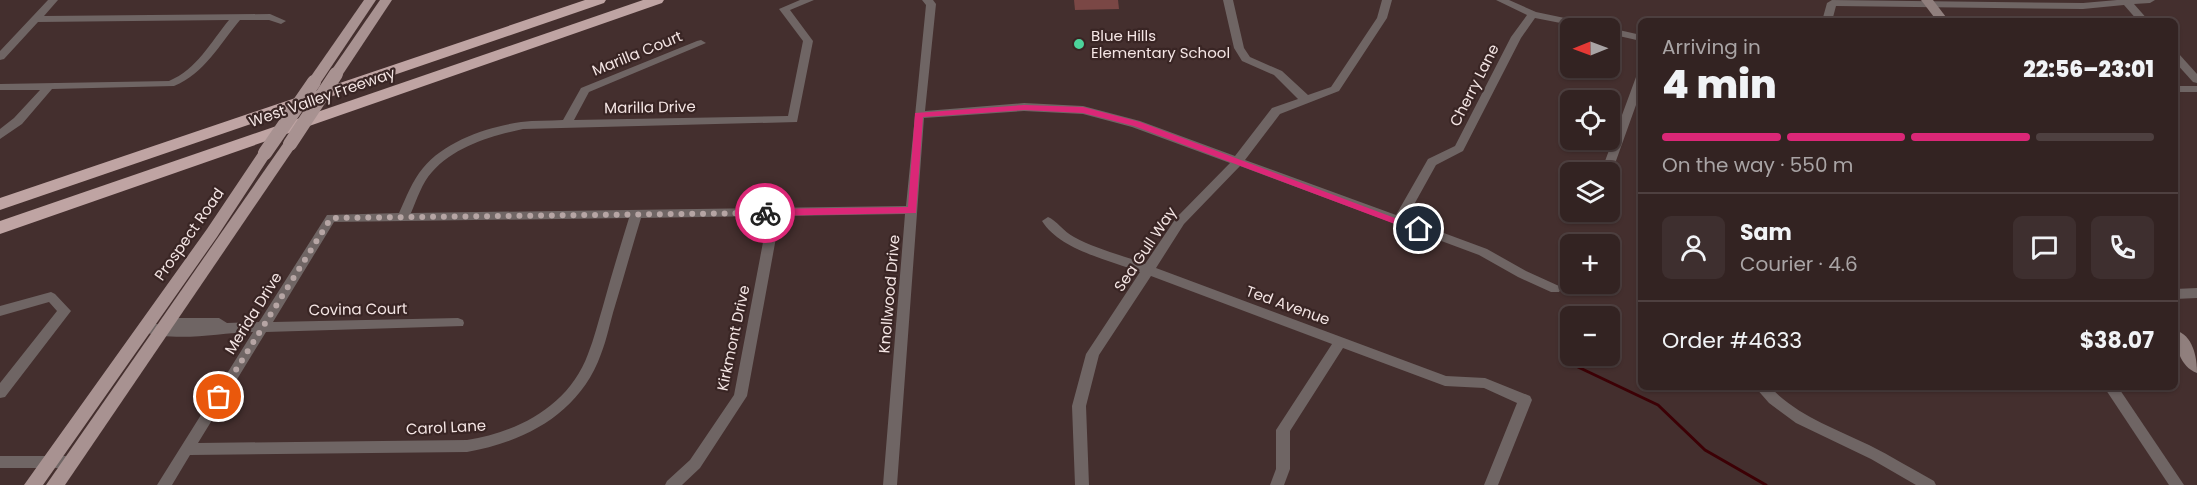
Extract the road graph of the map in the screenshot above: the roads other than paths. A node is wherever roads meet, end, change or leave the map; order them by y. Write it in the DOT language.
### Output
graph roads {
  1 [pos="53,0"];
  2 [pos="370,0"];
  3 [pos="386,0"];
  4 [pos="599,0"];
  5 [pos="657,0"];
  6 [pos="809,0"];
  7 [pos="927,0"];
  8 [pos="1228,0"];
  9 [pos="1387,0"];
  10 [pos="1501,0"];
  11 [pos="2150,0"];
  12 [pos="1929,2"];
  13 [pos="2126,2"];
  14 [pos="1533,14"];
  15 [pos="237,17"];
  16 [pos="1828,18"];
  17 [pos="1941,18"];
  18 [pos="2141,18"];
  19 [pos="35,19"];
  20 [pos="1560,20"];
  21 [pos="281,21"];
  22 [pos="1620,33"];
  23 [pos="1638,37"];
  24 [pos="701,43"];
  25 [pos="0,57"];
  26 [pos="2178,59"];
  27 [pos="2197,80"];
  28 [pos="1638,85"];
  29 [pos="49,86"];
  30 [pos="0,87"];
  31 [pos="2178,89"];
  32 [pos="2197,89"];
  33 [pos="1306,100"];
  34 [pos="919,115"];
  35 [pos="567,123"];
  36 [pos="0,135"];
  37 [pos="1610,162"];
  38 [pos="1238,163"];
  39 [pos="0,204"];
  40 [pos="913,210"];
  41 [pos="775,212"];
  42 [pos="636,214"];
  43 [pos="402,218"];
  44 [pos="1048,220"];
  45 [pos="1398,222"];
  46 [pos="0,228"];
  47 [pos="1148,270"];
  48 [pos="1556,289"];
  49 [pos="2178,294"];
  50 [pos="2197,294"];
  51 [pos="0,311"];
  52 [pos="458,323"];
  53 [pos="158,327"];
  54 [pos="263,328"];
  55 [pos="2178,340"];
  56 [pos="1340,342"];
  57 [pos="2197,366"];
  58 [pos="1764,390"];
  59 [pos="2113,390"];
  60 [pos="0,393"];
  61 [pos="186,450"];
  62 [pos="0,462"];
  63 [pos="49,462"];
  64 [pos="71,462"];
  65 [pos="33,485"];
  66 [pos="55,485"];
  67 [pos="164,485"];
  68 [pos="672,485"];
  69 [pos="890,485"];
  70 [pos="1082,485"];
  71 [pos="1277,485"];
  72 [pos="1491,485"];
  73 [pos="1929,485"];
  74 [pos="2177,485"];
  1 -- 19 [label="street"];
  2 -- 53 [label="main road, Prospect Road, bridge"];
  3 -- 53 [label="main road, Prospect Road, bridge"];
  4 -- 39 [label="highway, West Valley Freeway"];
  5 -- 46 [label="highway, West Valley Freeway"];
  6 -- 35 [label="street, Marilla Drive"];
  7 -- 34 [label="street, Knollwood Drive"];
  8 -- 33 [label="street"];
  9 -- 33 [label="street, Sea Gull Way"];
  10 -- 14 [label="street"];
  11 -- 13 [label="street"];
  12 -- 13 [label="street"];
  12 -- 16 [label="street"];
  12 -- 17 [label="main road"];
  13 -- 18 [label="street"];
  14 -- 20 [label="street"];
  14 -- 45 [label="street, Cherry Lane"];
  15 -- 19 [label="street"];
  15 -- 21 [label="street"];
  15 -- 29 [label="street"];
  19 -- 25 [label="street"];
  22 -- 23 [label="street"];
  24 -- 35 [label="street, Marilla Court"];
  26 -- 27 [label="street"];
  28 -- 37 [label="street"];
  29 -- 30 [label="street"];
  29 -- 36 [label="street"];
  31 -- 32 [label="street"];
  33 -- 38 [label="street, Sea Gull Way"];
  34 -- 38 [label="street"];
  34 -- 40 [label="street, Knollwood Drive"];
  35 -- 43 [label="street, Marilla Drive"];
  38 -- 45 [label="street"];
  38 -- 47 [label="street, Sea Gull Way"];
  40 -- 41 [label="street"];
  40 -- 69 [label="street, Knollwood Drive"];
  41 -- 42 [label="street"];
  41 -- 68 [label="street, Kirkmont Drive"];
  42 -- 43 [label="street"];
  42 -- 61 [label="street, Carol Lane"];
  43 -- 54 [label="street, Merida Drive"];
  44 -- 47 [label="street, Ted Avenue"];
  45 -- 48 [label="street"];
  47 -- 56 [label="street, Ted Avenue"];
  47 -- 70 [label="street, Sea Gull Way"];
  49 -- 50 [label="street"];
  51 -- 60 [label="street"];
  52 -- 54 [label="street, Covina Court"];
  53 -- 54 [label="street, Covina Court"];
  53 -- 63 [label="main road, Prospect Road"];
  53 -- 64 [label="main road, Prospect Road"];
  54 -- 61 [label="street, Merida Drive"];
  55 -- 57 [label="main road"];
  56 -- 71 [label="street"];
  56 -- 72 [label="street, Ted Avenue"];
  58 -- 73 [label="street"];
  59 -- 74 [label="street"];
  61 -- 67 [label="street, Merida Drive"];
  62 -- 63 [label="street"];
  63 -- 64 [label="street"];
  63 -- 65 [label="main road, Prospect Road"];
  64 -- 66 [label="main road, Prospect Road"];
}
